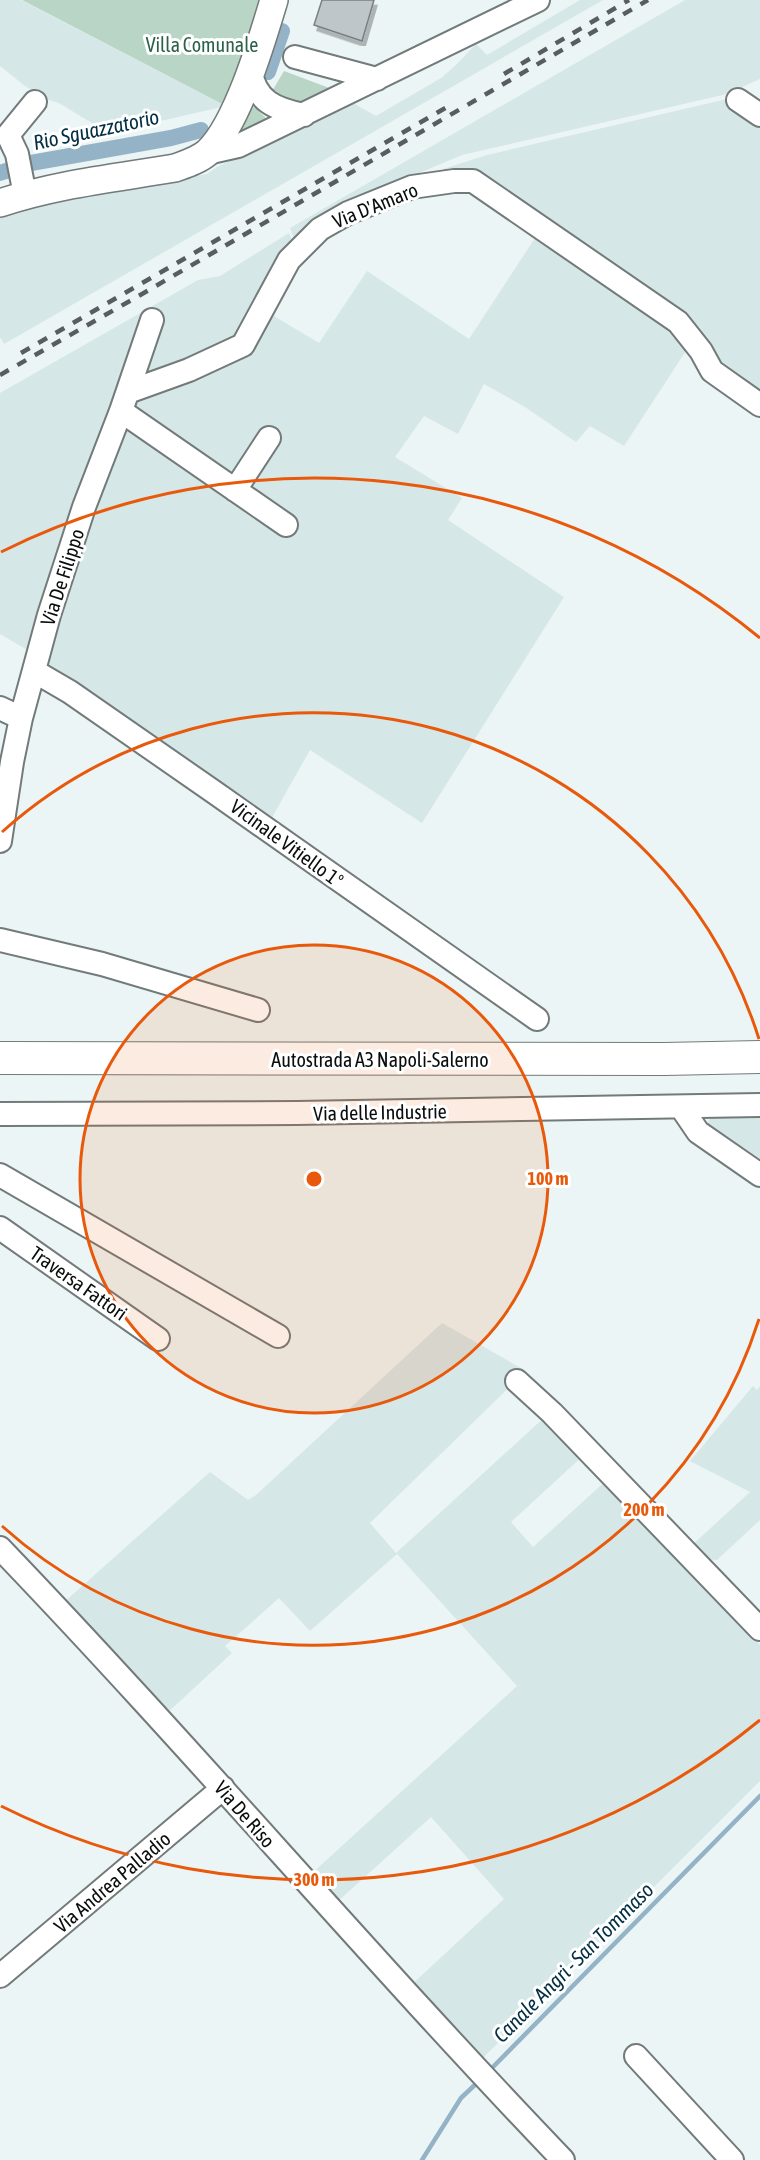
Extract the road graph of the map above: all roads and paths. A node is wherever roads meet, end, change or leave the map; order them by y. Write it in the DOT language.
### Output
graph roads {
  1 [pos="274,0"];
  2 [pos="538,0"];
  3 [pos="295,57"];
  4 [pos="250,70"];
  5 [pos="377,79"];
  6 [pos="738,100"];
  7 [pos="36,102"];
  8 [pos="304,115"];
  9 [pos="760,116"];
  10 [pos="207,153"];
  11 [pos="16,192"];
  12 [pos="152,320"];
  13 [pos="125,401"];
  14 [pos="760,405"];
  15 [pos="269,438"];
  16 [pos="235,490"];
  17 [pos="286,525"];
  18 [pos="34,671"];
  19 [pos="0,708"];
  20 [pos="21,718"];
  21 [pos="3,800"];
  22 [pos="0,841"];
  23 [pos="0,940"];
  24 [pos="258,1010"];
  25 [pos="537,1019"];
  26 [pos="760,1056"];
  27 [pos="11,1068"];
  28 [pos="760,1076"];
  29 [pos="760,1105"];
  30 [pos="681,1107"];
  31 [pos="0,1114"];
  32 [pos="0,1175"];
  33 [pos="760,1175"];
  34 [pos="0,1228"];
  35 [pos="278,1336"];
  36 [pos="158,1339"];
  37 [pos="517,1381"];
  38 [pos="0,1548"];
  39 [pos="760,1629"];
  40 [pos="223,1788"];
  41 [pos="0,1976"];
  42 [pos="636,2056"];
  43 [pos="563,2160"];
  44 [pos="732,2160"];
  1 -- 4 [label="main road"];
  2 -- 5 [label="street"];
  3 -- 5 [label="street"];
  4 -- 8 [label="street"];
  4 -- 10 [label="main road"];
  5 -- 8 [label="street"];
  6 -- 9 [label="street"];
  7 -- 11 [label="street"];
  8 -- 10 [label="street"];
  10 -- 11 [label="main road"];
  12 -- 13 [label="street, Via De Filippo"];
  13 -- 14 [label="street, Via D'Amaro"];
  13 -- 16 [label="street"];
  13 -- 18 [label="street, Via De Filippo"];
  15 -- 16 [label="street"];
  16 -- 17 [label="street"];
  18 -- 20 [label="street, Via De Filippo"];
  18 -- 25 [label="street, Vicinale Vitiello 1°"];
  19 -- 20 [label="street"];
  20 -- 21 [label="street, Via De Filippo"];
  21 -- 22 [label="street, Via De Filippo"];
  23 -- 24 [label="street"];
  26 -- 27 [label="highway, Autostrada A3 Napoli-Salerno"];
  27 -- 28 [label="highway, Autostrada A3 Napoli-Salerno"];
  29 -- 30 [label="street, Via delle Industrie"];
  30 -- 31 [label="street, Via delle Industrie"];
  30 -- 33 [label="street"];
  32 -- 35 [label="street"];
  34 -- 36 [label="street, Traversa Fattori"];
  37 -- 39 [label="street"];
  38 -- 40 [label="street, Via De Riso"];
  40 -- 41 [label="street, Via Andrea Palladio"];
  40 -- 43 [label="street, Via De Riso"];
  42 -- 44 [label="street"];
}
